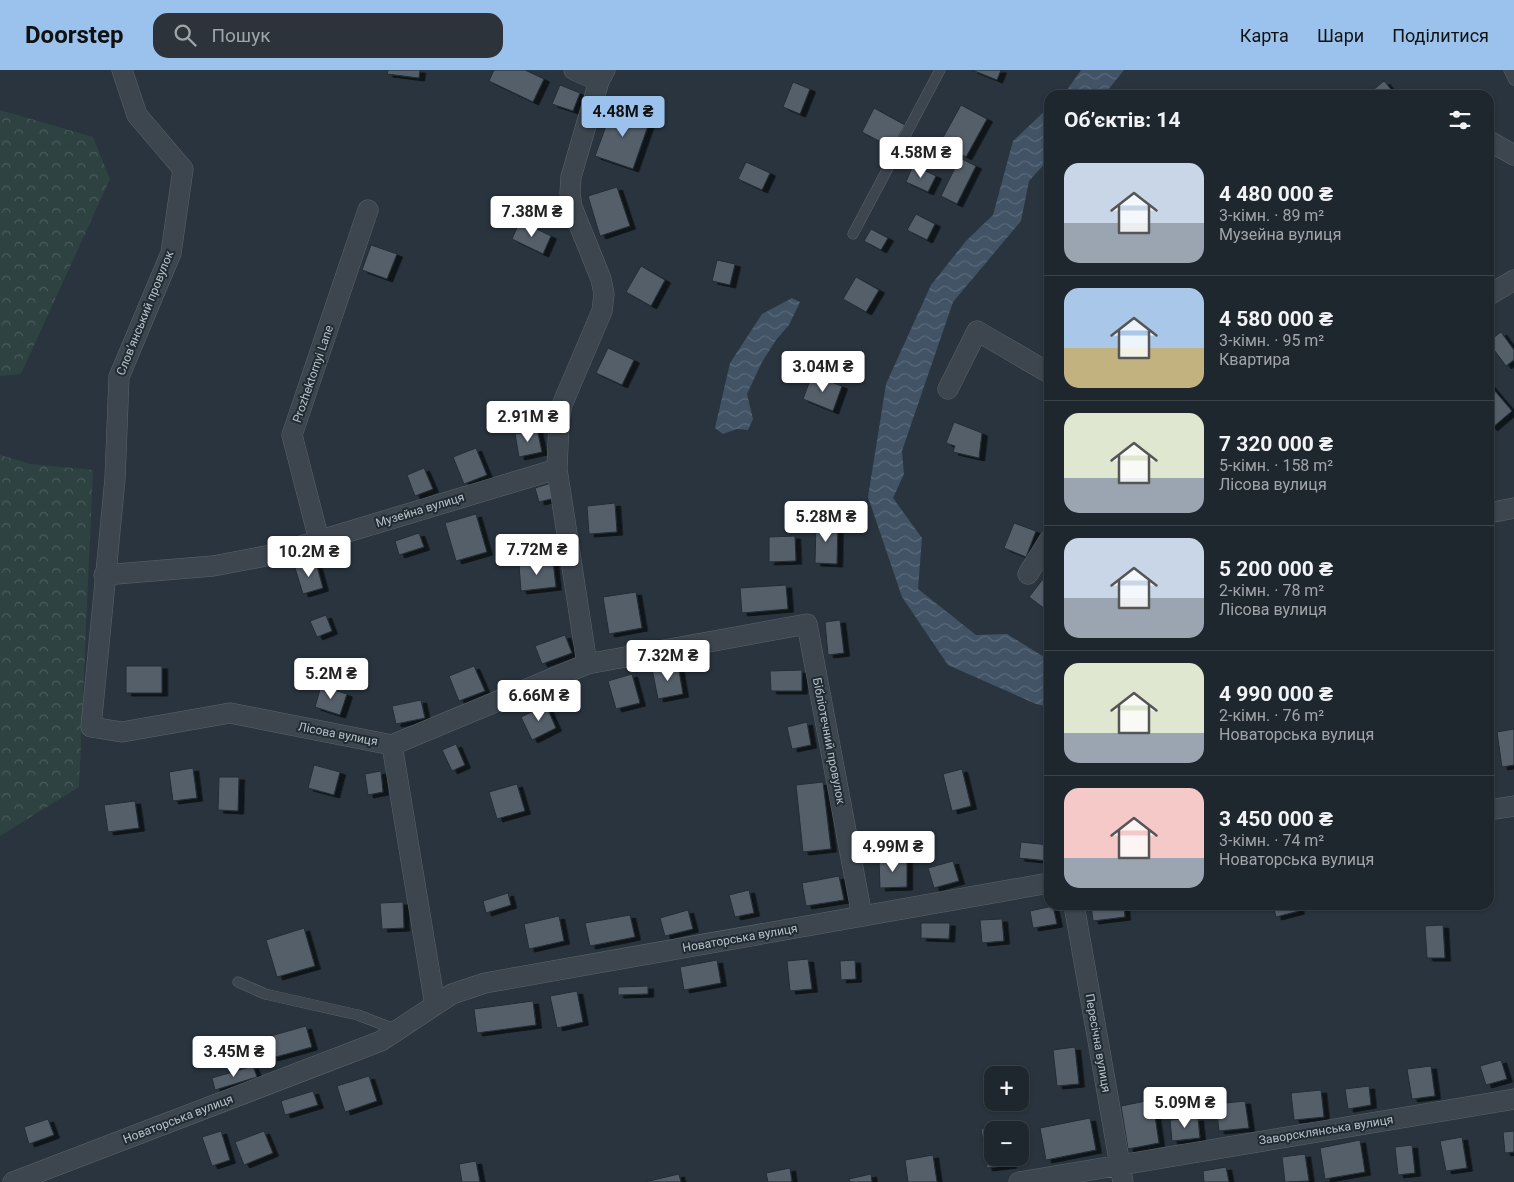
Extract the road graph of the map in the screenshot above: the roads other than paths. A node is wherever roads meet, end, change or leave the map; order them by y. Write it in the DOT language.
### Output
graph roads {
  1 [pos="122,70"];
  2 [pos="574,70"];
  3 [pos="940,70"];
  4 [pos="1509,70"];
  5 [pos="602,76"];
  6 [pos="1514,80"];
  7 [pos="1494,144"];
  8 [pos="1514,155"];
  9 [pos="368,210"];
  10 [pos="853,234"];
  11 [pos="1514,280"];
  12 [pos="1494,293"];
  13 [pos="1044,370"];
  14 [pos="948,389"];
  15 [pos="557,469"];
  16 [pos="1514,508"];
  17 [pos="1494,512"];
  18 [pos="319,540"];
  19 [pos="1044,548"];
  20 [pos="1028,574"];
  21 [pos="104,575"];
  22 [pos="807,624"];
  23 [pos="587,664"];
  24 [pos="122,732"];
  25 [pos="392,745"];
  26 [pos="1514,806"];
  27 [pos="1494,809"];
  28 [pos="1044,884"];
  29 [pos="1075,910"];
  30 [pos="862,916"];
  31 [pos="238,982"];
  32 [pos="435,1005"];
  33 [pos="397,1030"];
  34 [pos="1514,1099"];
  35 [pos="1122,1173"];
  36 [pos="14,1182"];
  37 [pos="1019,1182"];
  1 -- 21 [label="street, Словʼянський провулок"];
  2 -- 5 [label="street"];
  3 -- 10 [label="lane"];
  4 -- 6 [label="lane"];
  5 -- 15 [label="street"];
  7 -- 8 [label="street"];
  9 -- 18 [label="street, Prozhektornyi Lane"];
  11 -- 12 [label="street"];
  13 -- 14 [label="street"];
  15 -- 18 [label="street, Музейна вулиця"];
  15 -- 23 [label="street"];
  16 -- 17 [label="street"];
  18 -- 21 [label="street, Музейна вулиця"];
  19 -- 20 [label="street"];
  21 -- 24 [label="street, Словʼянський провулок"];
  22 -- 23 [label="street, Лісова вулиця"];
  22 -- 30 [label="street, Бібліотечний провулок"];
  23 -- 25 [label="street, Лісова вулиця"];
  24 -- 25 [label="street, Лісова вулиця"];
  25 -- 32 [label="street"];
  26 -- 27 [label="street"];
  28 -- 30 [label="street, Новаторська вулиця"];
  29 -- 35 [label="street, Пересічна вулиця"];
  30 -- 32 [label="street, Новаторська вулиця"];
  31 -- 33 [label="lane"];
  32 -- 33 [label="street, Новаторська вулиця"];
  33 -- 36 [label="street, Новаторська вулиця"];
  34 -- 35 [label="street, Заворсклянська вулиця"];
  35 -- 37 [label="street, Заворсклянська вулиця"];
}
